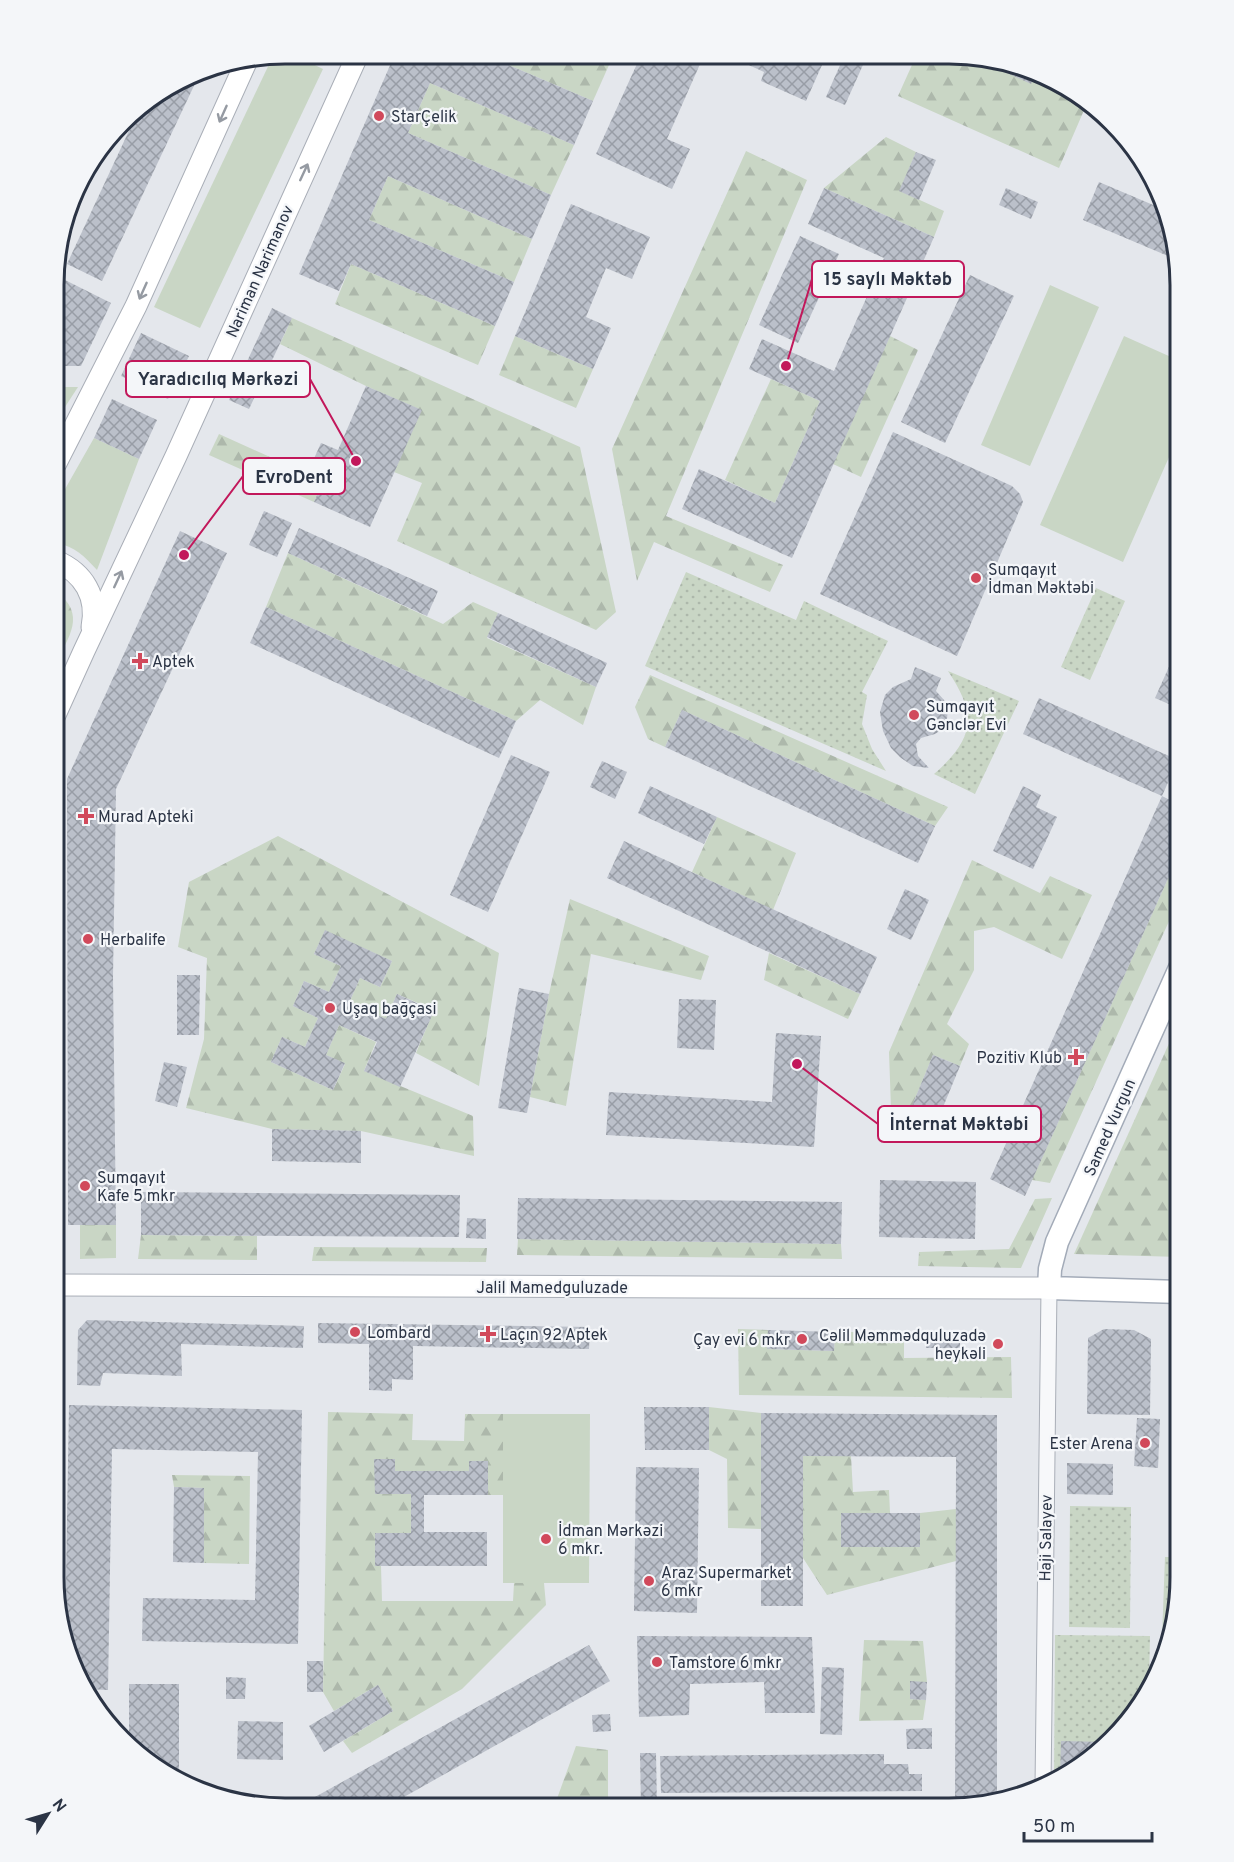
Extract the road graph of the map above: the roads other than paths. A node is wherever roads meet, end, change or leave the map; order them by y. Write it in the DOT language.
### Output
graph roads {
  1 [pos="353,64"];
  2 [pos="243,69"];
  3 [pos="64,447"];
  4 [pos="64,565"];
  5 [pos="84,651"];
  6 [pos="64,695"];
  7 [pos="1170,990"];
  8 [pos="64,1284"];
  9 [pos="1049,1288"];
  10 [pos="1170,1292"];
  11 [pos="1043,1776"];
  5 -- 1 [label="main road, Nariman Narimanov, one-way"];
  2 -- 3 [label="main road, one-way"];
  4 -- 5 [label="main road"];
  5 -- 6 [label="main road"];
  7 -- 9 [label="main road, Samed Vurgun"];
  8 -- 9 [label="main road, Jalil Mamedguluzade"];
  9 -- 10 [label="main road"];
  9 -- 11 [label="street, Haji Salayev"];
}
